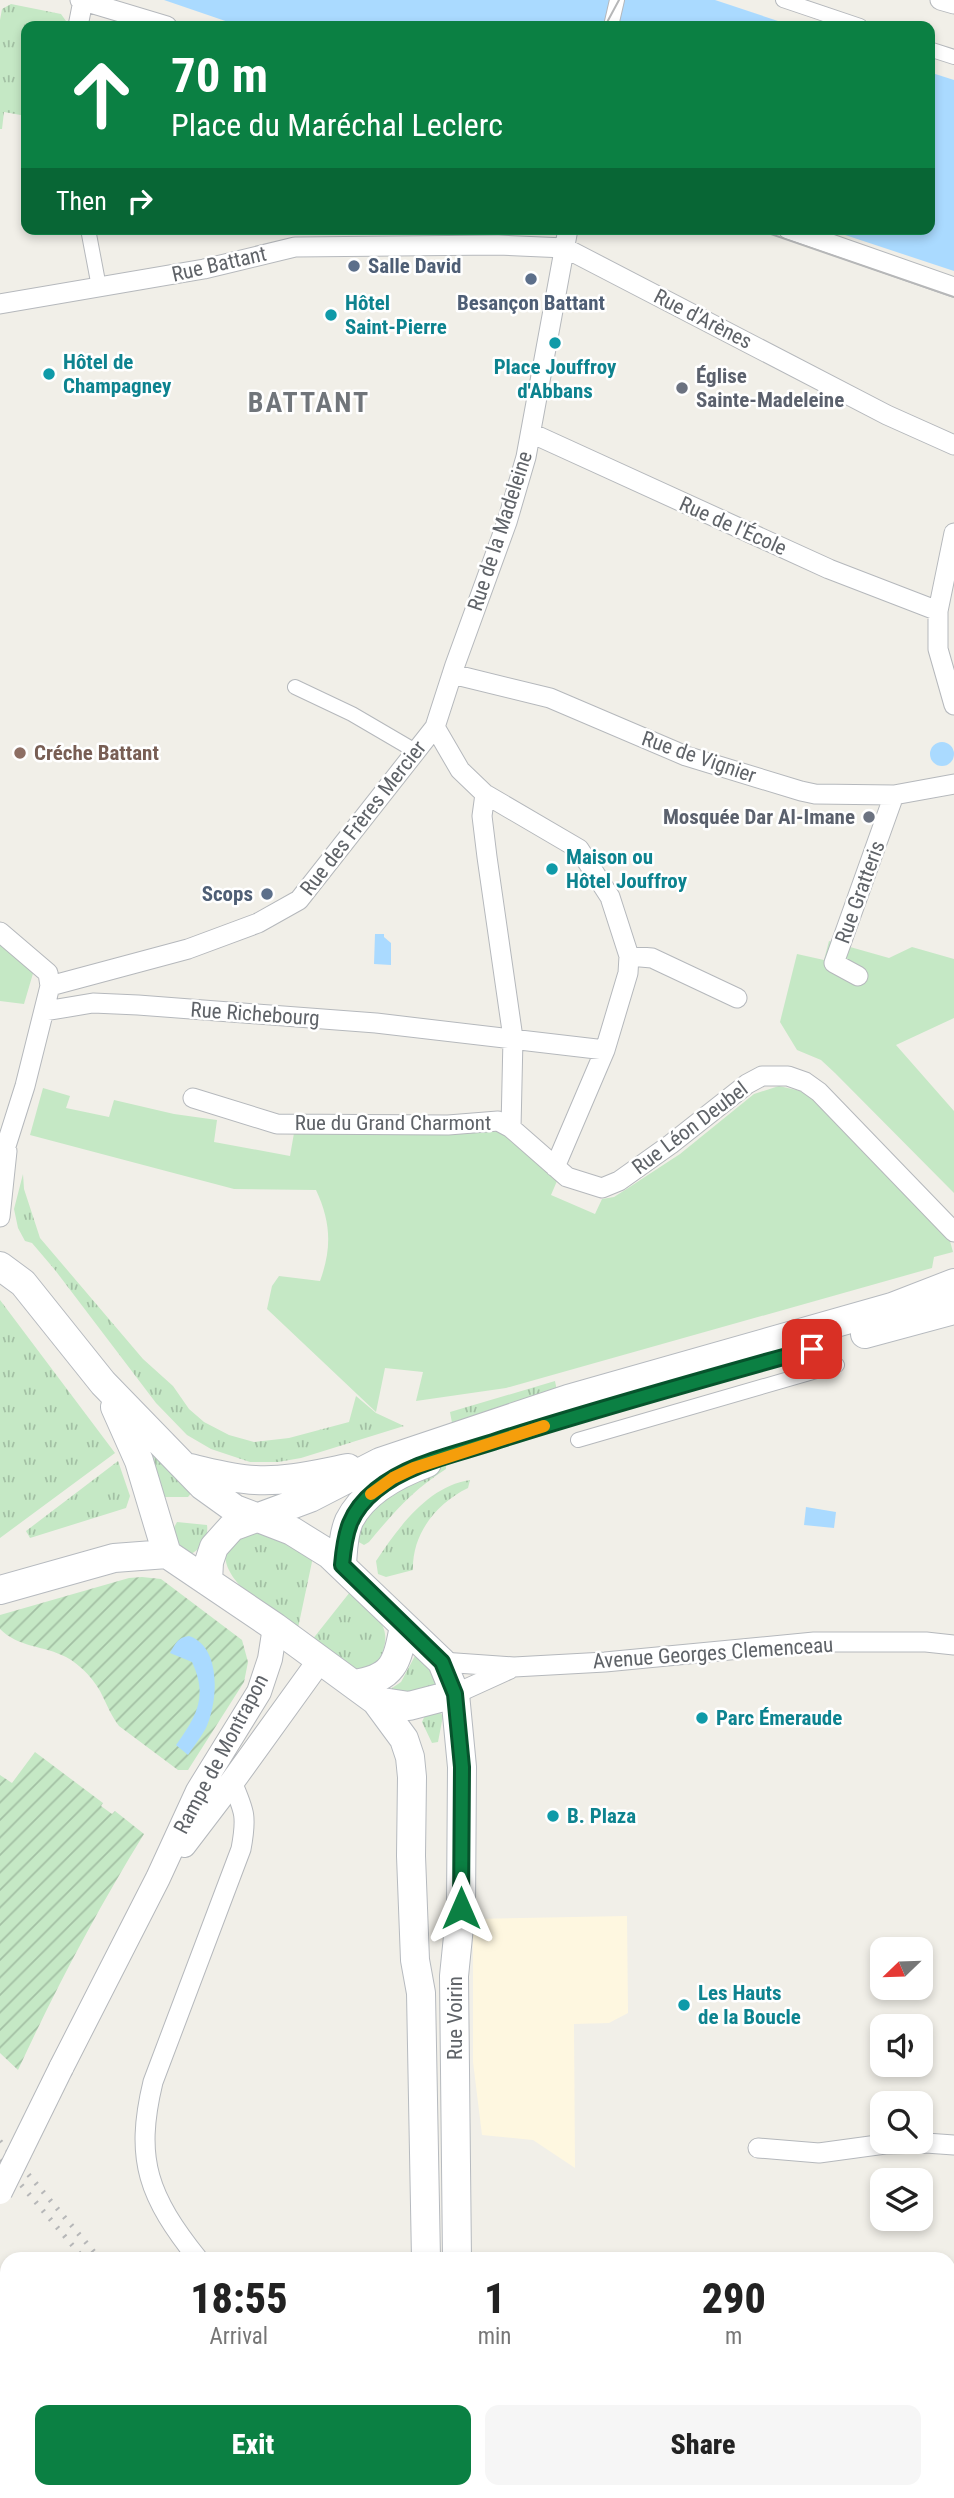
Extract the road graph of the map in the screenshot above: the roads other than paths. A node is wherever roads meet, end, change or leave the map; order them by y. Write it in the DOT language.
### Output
graph roads {
  1 [pos="82,0"];
  2 [pos="618,0"];
  3 [pos="783,0"];
  4 [pos="940,0"];
  5 [pos="954,4"];
  6 [pos="79,21"];
  7 [pos="151,21"];
  8 [pos="612,21"];
  9 [pos="845,21"];
  10 [pos="935,51"];
  11 [pos="954,57"];
  12 [pos="89,235"];
  13 [pos="805,235"];
  14 [pos="566,239"];
  15 [pos="99,287"];
  16 [pos="954,287"];
  17 [pos="0,304"];
  18 [pos="531,433"];
  19 [pos="954,445"];
  20 [pos="954,533"];
  21 [pos="939,611"];
  22 [pos="948,663"];
  23 [pos="452,674"];
  24 [pos="295,687"];
  25 [pos="954,705"];
  26 [pos="435,727"];
  27 [pos="417,752"];
  28 [pos="954,784"];
  29 [pos="485,794"];
  30 [pos="894,795"];
  31 [pos="0,932"];
  32 [pos="629,956"];
  33 [pos="858,976"];
  34 [pos="50,986"];
  35 [pos="737,998"];
  36 [pos="45,1011"];
  37 [pos="513,1038"];
  38 [pos="605,1050"];
  39 [pos="193,1098"];
  40 [pos="511,1128"];
  41 [pos="4,1156"];
  42 [pos="555,1167"];
  43 [pos="0,1217"];
  44 [pos="954,1232"];
  45 [pos="0,1266"];
  46 [pos="954,1283"];
  47 [pos="954,1310"];
  48 [pos="836,1365"];
  49 [pos="103,1383"];
  50 [pos="578,1440"];
  51 [pos="380,1462"];
  52 [pos="185,1467"];
  53 [pos="258,1518"];
  54 [pos="167,1554"];
  55 [pos="342,1565"];
  56 [pos="208,1581"];
  57 [pos="0,1590"];
  58 [pos="404,1626"];
  59 [pos="275,1627"];
  60 [pos="954,1645"];
  61 [pos="320,1660"];
  62 [pos="442,1662"];
  63 [pos="514,1667"];
  64 [pos="365,1693"];
  65 [pos="455,1694"];
  66 [pos="232,1782"];
  67 [pos="158,1878"];
  68 [pos="954,2145"];
  69 [pos="758,2148"];
  70 [pos="0,2193"];
  71 [pos="193,2252"];
  72 [pos="426,2252"];
  73 [pos="457,2252"];
  1 -- 6 [label="street"];
  1 -- 7 [label="street"];
  2 -- 8 [label="street"];
  3 -- 9 [label="street"];
  4 -- 5 [label="street"];
  10 -- 11 [label="street"];
  12 -- 15 [label="street"];
  13 -- 16 [label="street"];
  14 -- 15 [label="street, Rue Battant"];
  14 -- 18 [label="street, Rue de la Madeleine"];
  14 -- 19 [label="street, Rue d'Arènes"];
  15 -- 17 [label="street, Rue Battant"];
  18 -- 21 [label="street, Rue de l'École"];
  18 -- 23 [label="street, Rue de la Madeleine"];
  20 -- 21 [label="street"];
  21 -- 22 [label="street"];
  22 -- 25 [label="street"];
  23 -- 26 [label="street, Rue de la Madeleine"];
  23 -- 30 [label="street, Rue de Vignier"];
  24 -- 27 [label="street"];
  26 -- 27 [label="street, Rue des Frères Mercier"];
  26 -- 29 [label="street"];
  27 -- 34 [label="street, Rue des Frères Mercier"];
  28 -- 30 [label="street, Rue de Vignier"];
  29 -- 32 [label="street"];
  29 -- 37 [label="street, Rue du Grand Charmont"];
  30 -- 33 [label="street, Rue Gratteris"];
  31 -- 34 [label="street"];
  32 -- 35 [label="street"];
  32 -- 38 [label="street"];
  34 -- 36 [label="street"];
  36 -- 37 [label="street, Rue Richebourg"];
  36 -- 41 [label="street"];
  37 -- 38 [label="street, Rue Richebourg"];
  37 -- 40 [label="street, Rue du Grand Charmont"];
  38 -- 42 [label="street"];
  39 -- 40 [label="street, Rue du Grand Charmont"];
  40 -- 42 [label="street, Rue Léon Deubel"];
  41 -- 43 [label="street"];
  42 -- 44 [label="street, Rue Léon Deubel"];
  45 -- 49 [label="main road"];
  46 -- 51 [label="main road"];
  47 -- 55 [label="main road"];
  48 -- 50 [label="street"];
  49 -- 52 [label="main road"];
  49 -- 54 [label="main road"];
  51 -- 52 [label="main road"];
  51 -- 53 [label="main road"];
  52 -- 53 [label="main road"];
  53 -- 55 [label="main road"];
  53 -- 56 [label="main road"];
  54 -- 56 [label="main road"];
  54 -- 57 [label="main road"];
  55 -- 58 [label="main road"];
  56 -- 59 [label="main road"];
  58 -- 62 [label="main road"];
  58 -- 64 [label="main road"];
  59 -- 61 [label="main road"];
  59 -- 67 [label="street, Rampe de Montrapon"];
  60 -- 63 [label="street, Avenue Georges Clemenceau"];
  61 -- 64 [label="main road"];
  61 -- 66 [label="street, Rampe de Montrapon"];
  62 -- 63 [label="street, Avenue Georges Clemenceau"];
  62 -- 65 [label="main road, Rue Voirin"];
  63 -- 65 [label="street, Avenue Georges Clemenceau"];
  64 -- 65 [label="main road"];
  64 -- 72 [label="main road, Rue Voirin"];
  65 -- 73 [label="main road, Rue Voirin"];
  66 -- 67 [label="street, Rampe de Montrapon"];
  66 -- 71 [label="street"];
  67 -- 70 [label="street, Rampe de Montrapon, bridge"];
  68 -- 69 [label="street"];
}
